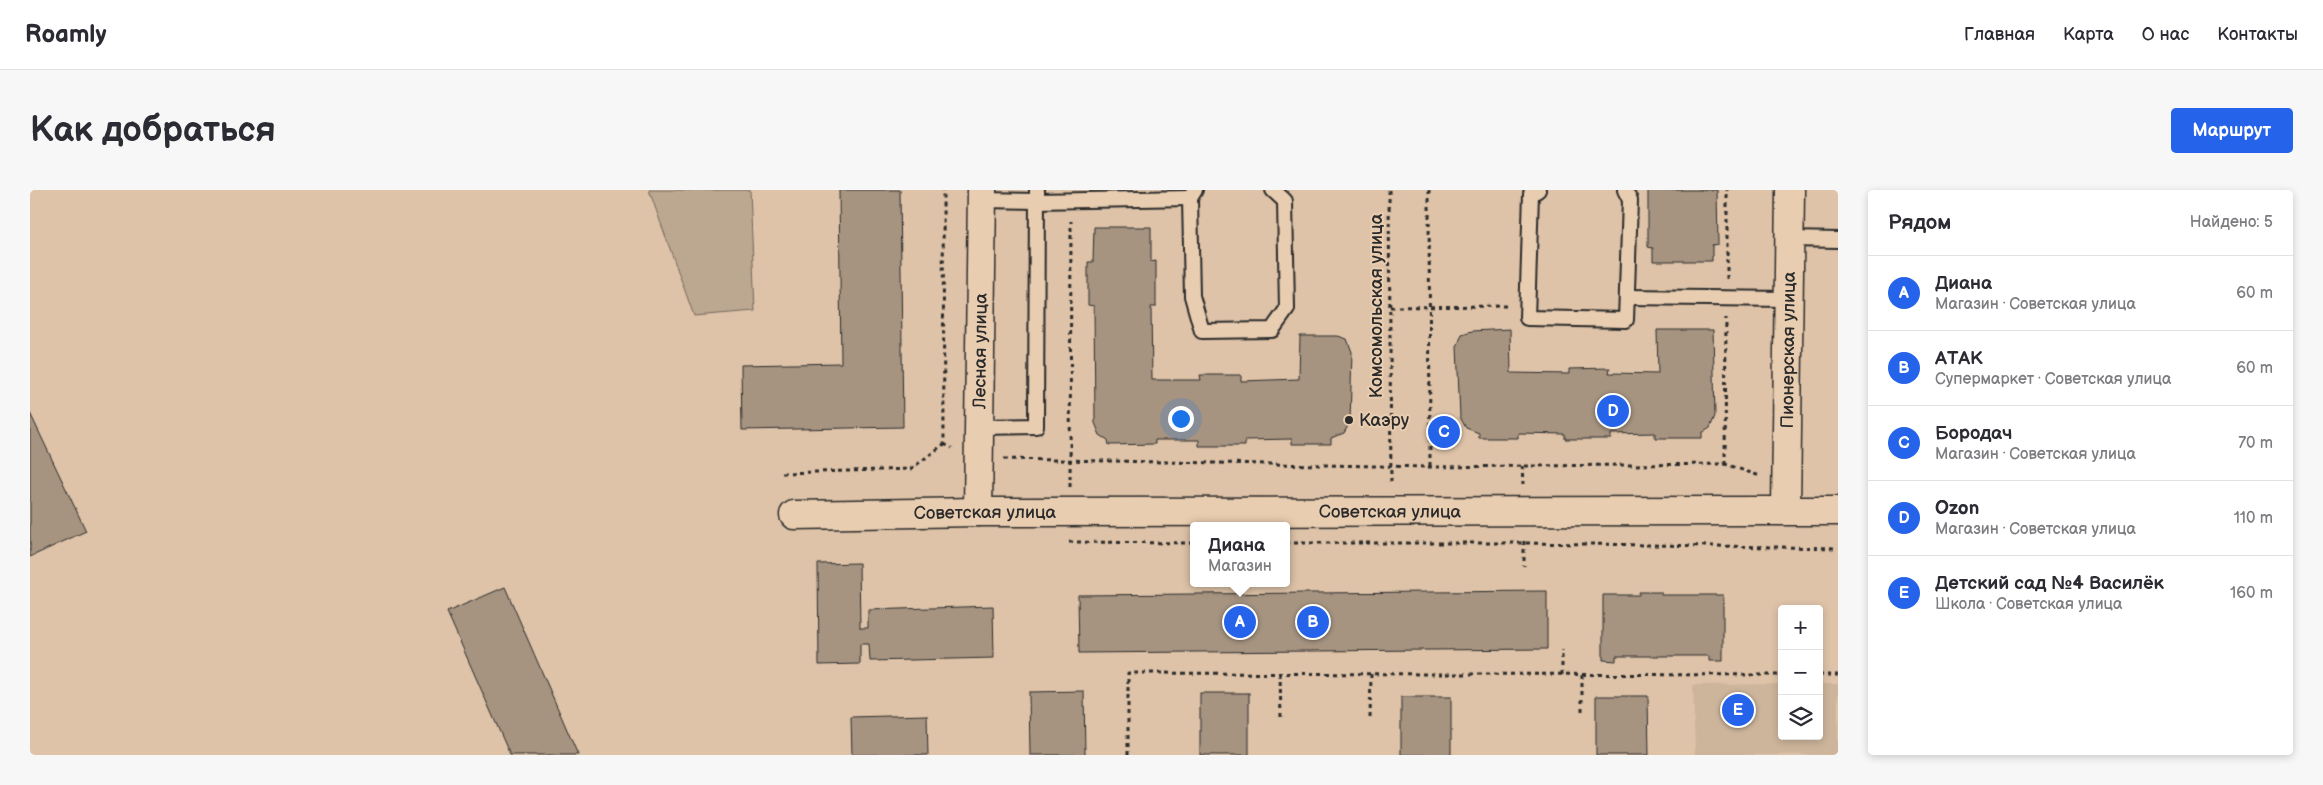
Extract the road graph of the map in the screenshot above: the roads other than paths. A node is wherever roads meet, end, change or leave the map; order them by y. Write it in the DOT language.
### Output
graph roads {
  1 [pos="1273,190"];
  2 [pos="1538,190"];
  3 [pos="1625,190"];
  4 [pos="1790,190"];
  5 [pos="1193,194"];
  6 [pos="982,195"];
  7 [pos="1037,196"];
  8 [pos="1790,240"];
  9 [pos="1838,240"];
  10 [pos="1627,297"];
  11 [pos="1789,299"];
  12 [pos="978,427"];
  13 [pos="1786,497"];
  14 [pos="1838,511"];
  15 [pos="978,512"];
  16 [pos="794,515"];
  1 -- 5 [label="lane"];
  2 -- 10 [label="lane"];
  3 -- 10 [label="lane"];
  4 -- 8 [label="street, Пионерская улица"];
  5 -- 7 [label="lane"];
  6 -- 7 [label="lane"];
  6 -- 12 [label="street, Лесная улица"];
  7 -- 12 [label="lane"];
  8 -- 9 [label="lane"];
  8 -- 11 [label="street, Пионерская улица"];
  10 -- 11 [label="lane"];
  11 -- 13 [label="street, Пионерская улица"];
  12 -- 15 [label="street, Лесная улица"];
  13 -- 14 [label="street, Советская улица"];
  13 -- 15 [label="street, Советская улица"];
  15 -- 16 [label="street, Советская улица"];
}
